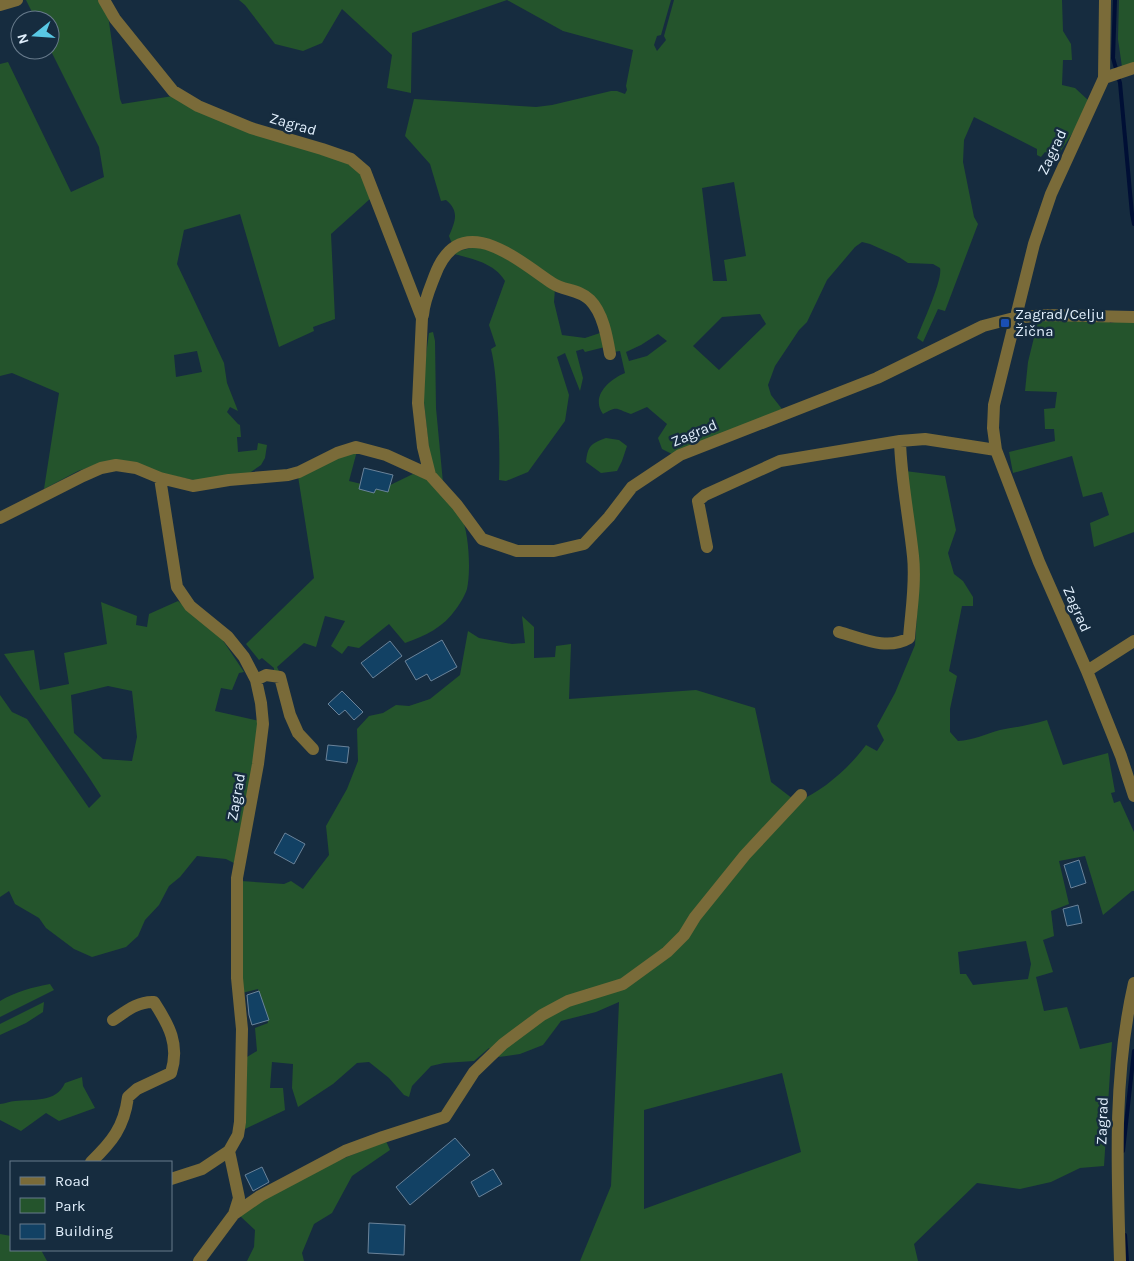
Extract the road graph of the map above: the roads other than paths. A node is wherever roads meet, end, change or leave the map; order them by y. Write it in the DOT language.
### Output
graph roads {
  1 [pos="17,0"];
  2 [pos="104,0"];
  3 [pos="1105,0"];
  4 [pos="0,5"];
  5 [pos="1130,70"];
  6 [pos="1109,77"];
  7 [pos="1134,317"];
  8 [pos="422,318"];
  9 [pos="1014,318"];
  10 [pos="610,354"];
  11 [pos="900,441"];
  12 [pos="996,450"];
  13 [pos="430,475"];
  14 [pos="160,478"];
  15 [pos="0,518"];
  16 [pos="708,546"];
  17 [pos="838,632"];
  18 [pos="1134,641"];
  19 [pos="1087,670"];
  20 [pos="256,680"];
  21 [pos="313,749"];
  22 [pos="801,795"];
  23 [pos="1134,796"];
  24 [pos="1134,983"];
  25 [pos="113,1020"];
  26 [pos="229,1151"];
  27 [pos="99,1160"];
  28 [pos="172,1179"];
  29 [pos="234,1214"];
  30 [pos="200,1261"];
  31 [pos="1120,1261"];
  1 -- 4 [label="street"];
  2 -- 8 [label="street, Zagrad"];
  3 -- 6 [label="street, Zagrad"];
  5 -- 6 [label="street"];
  6 -- 9 [label="street, Zagrad"];
  7 -- 9 [label="street"];
  8 -- 10 [label="street, Zagrad"];
  8 -- 13 [label="street, Zagrad"];
  9 -- 12 [label="street, Zagrad"];
  9 -- 13 [label="street, Zagrad"];
  11 -- 12 [label="street"];
  11 -- 16 [label="street"];
  11 -- 17 [label="street"];
  12 -- 19 [label="street, Zagrad"];
  13 -- 14 [label="street, Zagrad"];
  14 -- 15 [label="street, Zagrad"];
  14 -- 20 [label="street, Zagrad"];
  18 -- 19 [label="street"];
  19 -- 23 [label="street, Zagrad"];
  20 -- 21 [label="street"];
  20 -- 26 [label="street, Zagrad"];
  22 -- 29 [label="street"];
  24 -- 31 [label="street, Zagrad"];
  25 -- 27 [label="street"];
  26 -- 28 [label="street"];
  26 -- 29 [label="street"];
  29 -- 30 [label="street"];
}
